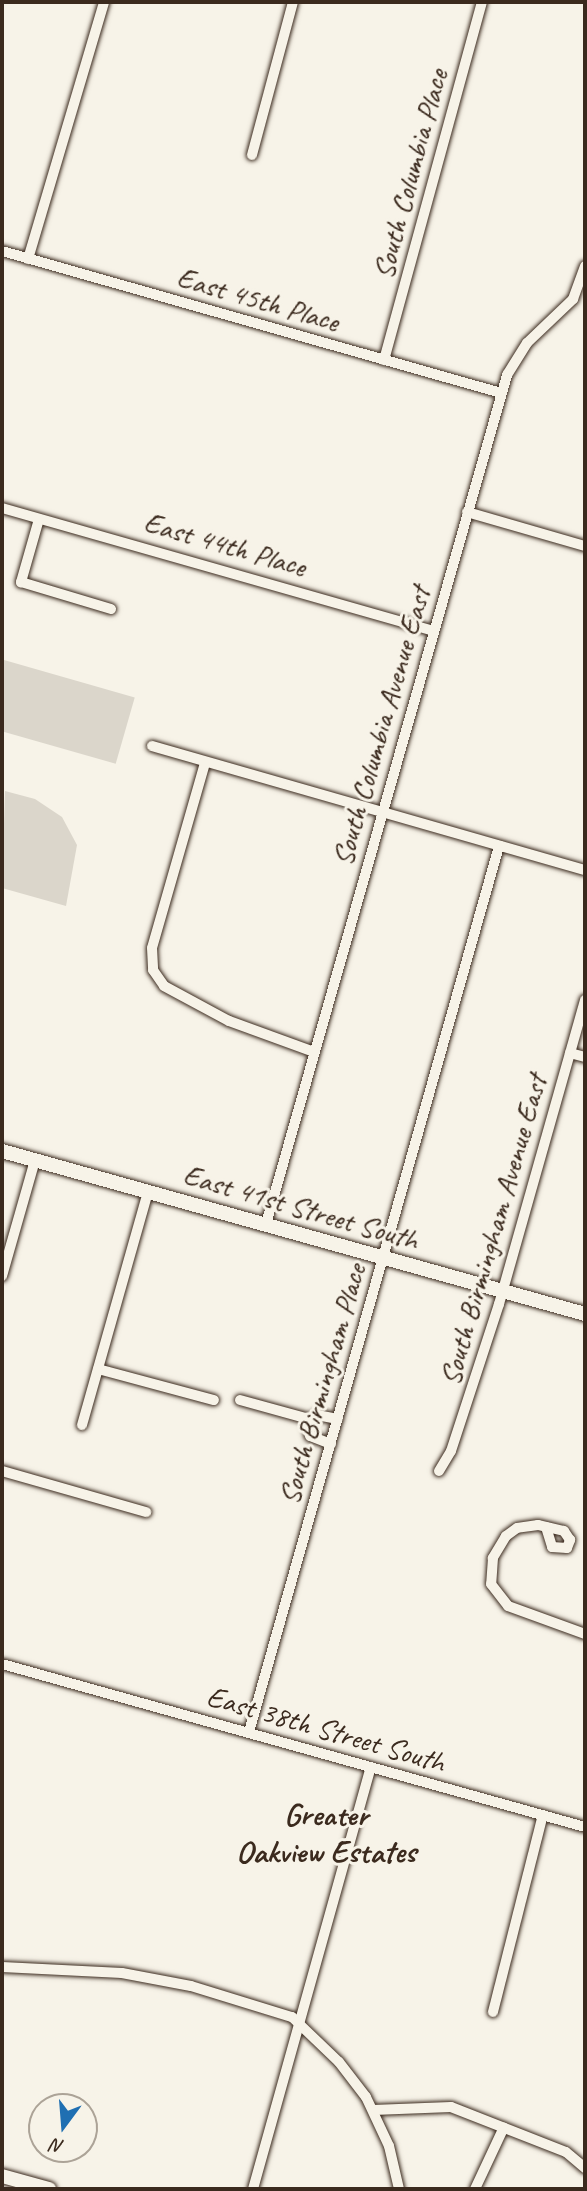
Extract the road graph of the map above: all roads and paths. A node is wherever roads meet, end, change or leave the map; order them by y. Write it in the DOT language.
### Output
graph roads {
  1 [pos="104,2"];
  2 [pos="293,2"];
  3 [pos="479,3"];
  4 [pos="252,155"];
  5 [pos="2,251"];
  6 [pos="28,259"];
  7 [pos="585,265"];
  8 [pos="384,360"];
  9 [pos="501,393"];
  10 [pos="2,508"];
  11 [pos="467,512"];
  12 [pos="39,519"];
  13 [pos="585,546"];
  14 [pos="111,608"];
  15 [pos="434,631"];
  16 [pos="152,747"];
  17 [pos="205,762"];
  18 [pos="383,811"];
  19 [pos="499,846"];
  20 [pos="585,870"];
  21 [pos="585,1000"];
  22 [pos="314,1052"];
  23 [pos="570,1053"];
  24 [pos="585,1057"];
  25 [pos="2,1151"];
  26 [pos="35,1160"];
  27 [pos="148,1191"];
  28 [pos="266,1224"];
  29 [pos="383,1257"];
  30 [pos="2,1276"];
  31 [pos="503,1291"];
  32 [pos="585,1314"];
  33 [pos="98,1369"];
  34 [pos="214,1400"];
  35 [pos="240,1400"];
  36 [pos="309,1419"];
  37 [pos="338,1419"];
  38 [pos="82,1426"];
  39 [pos="331,1444"];
  40 [pos="2,1471"];
  41 [pos="439,1471"];
  42 [pos="146,1512"];
  43 [pos="546,1527"];
  44 [pos="585,1634"];
  45 [pos="2,1664"];
  46 [pos="249,1732"];
  47 [pos="371,1767"];
  48 [pos="543,1815"];
  49 [pos="585,1827"];
  50 [pos="2,1967"];
  51 [pos="493,2012"];
  52 [pos="298,2022"];
  53 [pos="373,2110"];
  54 [pos="504,2127"];
  55 [pos="585,2168"];
  56 [pos="2,2176"];
  57 [pos="50,2189"];
  58 [pos="253,2189"];
  59 [pos="398,2189"];
  60 [pos="475,2189"];
  1 -- 6 [label="street"];
  2 -- 4 [label="street"];
  3 -- 8 [label="street, South Columbia Place"];
  5 -- 6 [label="street, East 45th Place"];
  6 -- 8 [label="street, East 45th Place"];
  7 -- 9 [label="street, South Columbia Avenue East"];
  8 -- 9 [label="street, East 45th Place"];
  9 -- 11 [label="street, South Columbia Avenue East"];
  10 -- 12 [label="street, East 44th Place"];
  11 -- 13 [label="street"];
  11 -- 15 [label="street, South Columbia Avenue East"];
  12 -- 14 [label="street"];
  12 -- 15 [label="street, East 44th Place"];
  15 -- 18 [label="street, South Columbia Avenue East"];
  16 -- 17 [label="street"];
  17 -- 18 [label="street"];
  17 -- 22 [label="street"];
  18 -- 19 [label="street"];
  18 -- 22 [label="street, South Columbia Avenue East"];
  19 -- 20 [label="street"];
  19 -- 29 [label="street, South Birmingham Place"];
  21 -- 23 [label="street, South Birmingham Avenue East"];
  22 -- 28 [label="street, South Columbia Avenue East"];
  23 -- 24 [label="street"];
  23 -- 31 [label="street, South Birmingham Avenue East"];
  25 -- 26 [label="main road, East 41st Street South"];
  26 -- 27 [label="main road, East 41st Street South"];
  26 -- 30 [label="street"];
  27 -- 28 [label="main road, East 41st Street South"];
  27 -- 33 [label="street"];
  28 -- 29 [label="main road, East 41st Street South"];
  29 -- 31 [label="main road, East 41st Street South"];
  29 -- 37 [label="street, South Birmingham Place"];
  31 -- 32 [label="main road, East 41st Street South"];
  31 -- 41 [label="street, South Birmingham Avenue East"];
  33 -- 34 [label="street"];
  33 -- 38 [label="street"];
  35 -- 36 [label="street"];
  36 -- 37 [label="street"];
  36 -- 39 [label="street"];
  37 -- 39 [label="street, South Birmingham Place"];
  39 -- 46 [label="street, South Birmingham Place"];
  40 -- 42 [label="street"];
  43 -- 44 [label="street"];
  45 -- 46 [label="street, East 38th Street South"];
  46 -- 47 [label="street, East 38th Street South"];
  47 -- 48 [label="street, East 38th Street South"];
  47 -- 52 [label="street"];
  48 -- 49 [label="street, East 38th Street South"];
  48 -- 51 [label="street"];
  50 -- 52 [label="street"];
  52 -- 53 [label="street"];
  52 -- 58 [label="street"];
  53 -- 54 [label="street"];
  53 -- 59 [label="street"];
  54 -- 55 [label="street"];
  54 -- 60 [label="street"];
  56 -- 57 [label="main road"];
}
